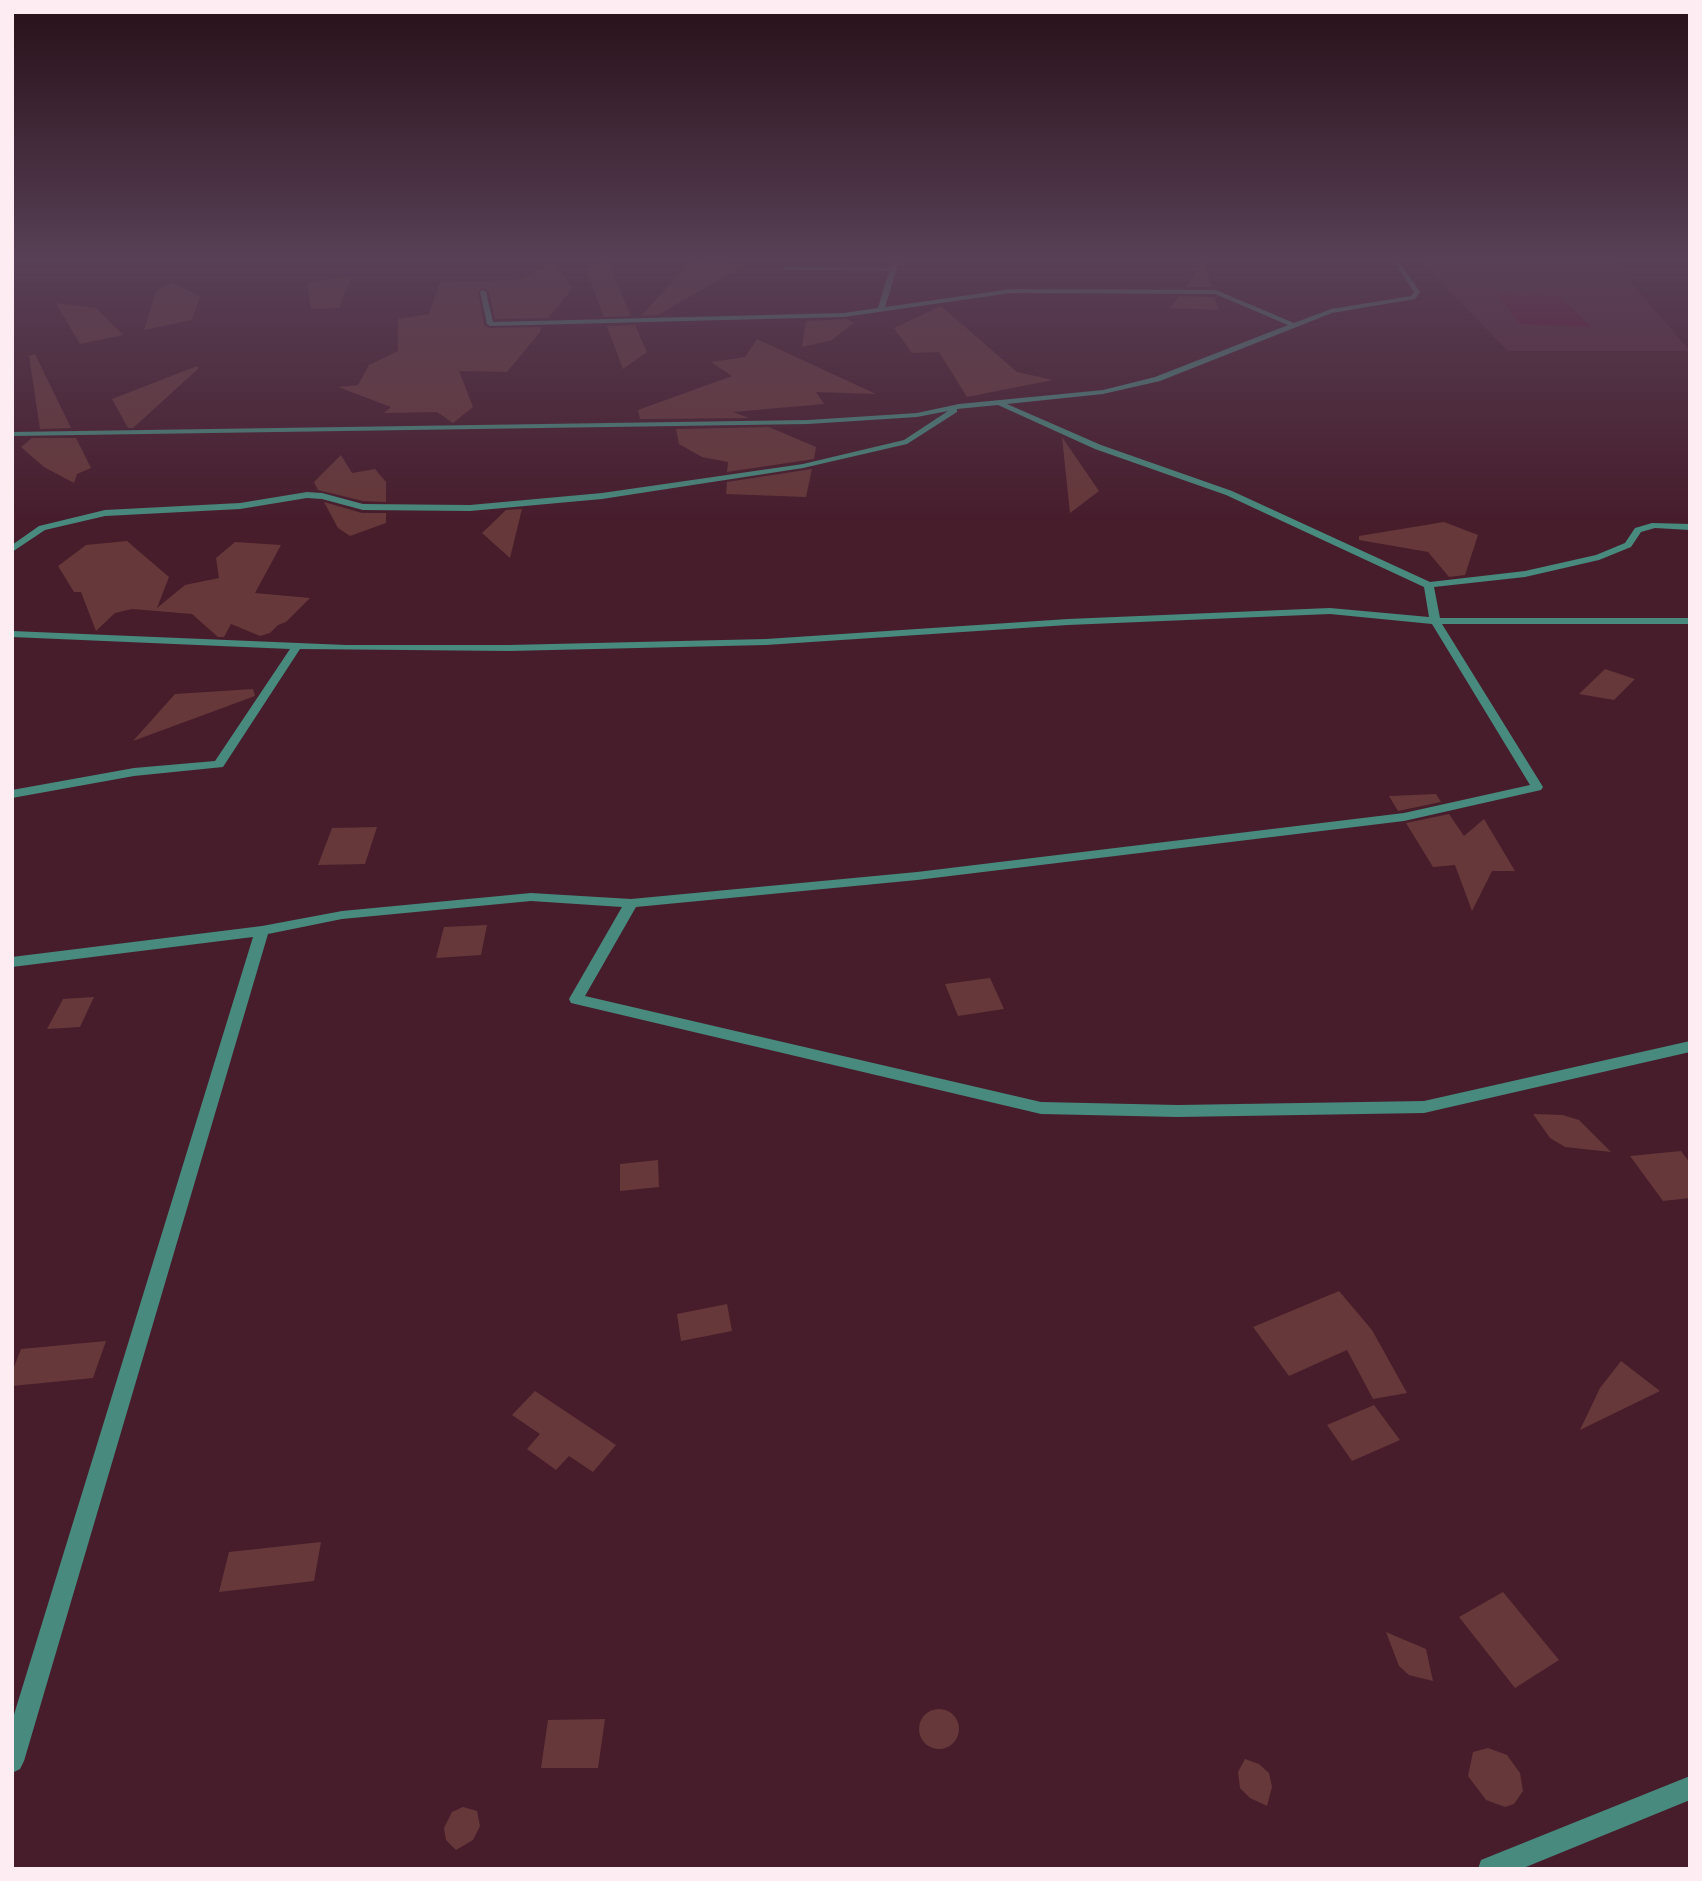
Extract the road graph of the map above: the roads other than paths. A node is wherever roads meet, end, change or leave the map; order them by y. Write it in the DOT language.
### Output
graph roads {
  1 [pos="1241,346"];
  2 [pos="1001,404"];
  3 [pos="959,406"];
  4 [pos="12,435"];
  5 [pos="1690,527"];
  6 [pos="12,549"];
  7 [pos="1429,585"];
  8 [pos="1435,621"];
  9 [pos="1690,621"];
  10 [pos="12,634"];
  11 [pos="297,646"];
  12 [pos="12,794"];
  13 [pos="631,903"];
  14 [pos="262,930"];
  15 [pos="12,962"];
  16 [pos="1690,1046"];
  17 [pos="12,1761"];
  18 [pos="1690,1788"];
  19 [pos="1490,1869"];
  1 -- 2 [label="street"];
  2 -- 3 [label="street"];
  2 -- 7 [label="street"];
  3 -- 4 [label="street"];
  3 -- 6 [label="street"];
  5 -- 7 [label="street"];
  7 -- 8 [label="street"];
  8 -- 9 [label="street"];
  8 -- 11 [label="street"];
  8 -- 13 [label="street"];
  10 -- 11 [label="street"];
  11 -- 12 [label="street"];
  13 -- 14 [label="street"];
  13 -- 16 [label="street"];
  14 -- 15 [label="street"];
  14 -- 17 [label="street"];
  18 -- 19 [label="street"];
}
